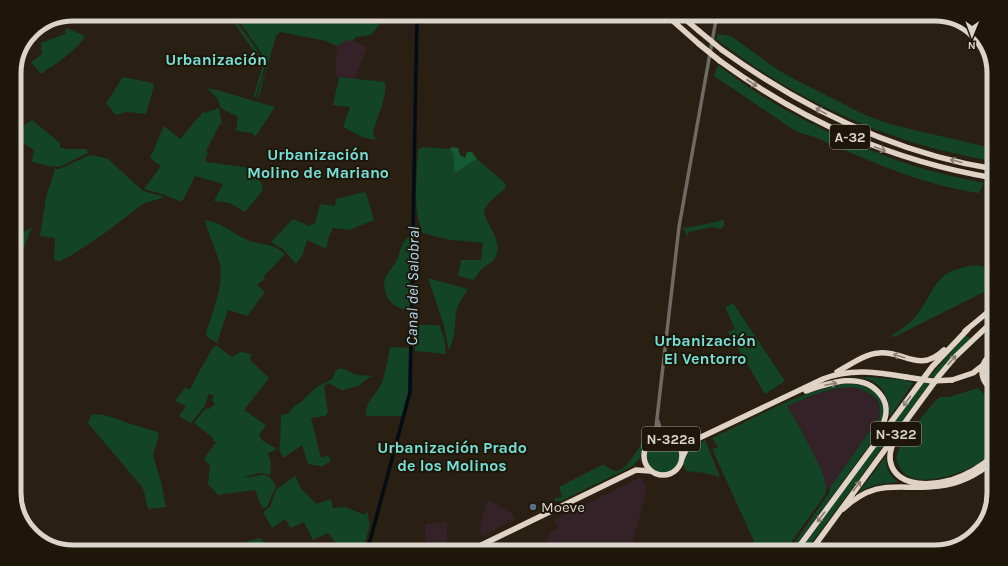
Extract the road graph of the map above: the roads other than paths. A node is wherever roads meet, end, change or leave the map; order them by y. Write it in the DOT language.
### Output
graph roads {
  1 [pos="673,21"];
  2 [pos="687,21"];
  3 [pos="716,21"];
  4 [pos="987,167"];
  5 [pos="987,177"];
  6 [pos="987,313"];
  7 [pos="987,326"];
  8 [pos="968,329"];
  9 [pos="987,358"];
  10 [pos="982,366"];
  11 [pos="982,376"];
  12 [pos="822,380"];
  13 [pos="952,380"];
  14 [pos="987,385"];
  15 [pos="781,400"];
  16 [pos="657,417"];
  17 [pos="908,417"];
  18 [pos="671,439"];
  19 [pos="697,439"];
  20 [pos="651,441"];
  21 [pos="875,445"];
  22 [pos="644,453"];
  23 [pos="987,459"];
  24 [pos="681,460"];
  25 [pos="987,466"];
  26 [pos="636,470"];
  27 [pos="650,471"];
  28 [pos="826,530"];
  29 [pos="482,545"];
  30 [pos="800,545"];
  31 [pos="815,545"];
  1 -- 5 [label="highway, A-32, one-way, bridge"];
  4 -- 2 [label="highway, A-32, one-way, bridge"];
  3 -- 16 [label="street"];
  6 -- 8 [label="highway, N-322"];
  17 -- 7 [label="highway, N-322, one-way"];
  8 -- 12 [label="highway, one-way"];
  8 -- 21 [label="highway, N-322, one-way"];
  9 -- 10 [label="highway"];
  10 -- 11 [label="highway"];
  10 -- 13 [label="highway"];
  11 -- 13 [label="highway"];
  11 -- 14 [label="highway"];
  12 -- 13 [label="highway, bridge"];
  12 -- 15 [label="highway, N-322a"];
  15 -- 19 [label="highway, N-322a"];
  15 -- 21 [label="highway, one-way"];
  16 -- 18 [label="street"];
  16 -- 20 [label="street"];
  17 -- 23 [label="highway"];
  28 -- 17 [label="highway, N-322, one-way"];
  18 -- 19 [label="highway, N-322a"];
  18 -- 20 [label="highway, N-322a"];
  18 -- 24 [label="highway, N-322a"];
  19 -- 24 [label="highway, N-322a"];
  20 -- 22 [label="highway, N-322a"];
  21 -- 30 [label="highway, N-322, one-way"];
  22 -- 26 [label="highway, N-322a"];
  22 -- 27 [label="highway, N-322a"];
  24 -- 27 [label="highway, N-322a"];
  25 -- 28 [label="highway"];
  26 -- 27 [label="highway, N-322a"];
  26 -- 29 [label="highway, N-322a"];
  28 -- 31 [label="highway, N-322"];
}
